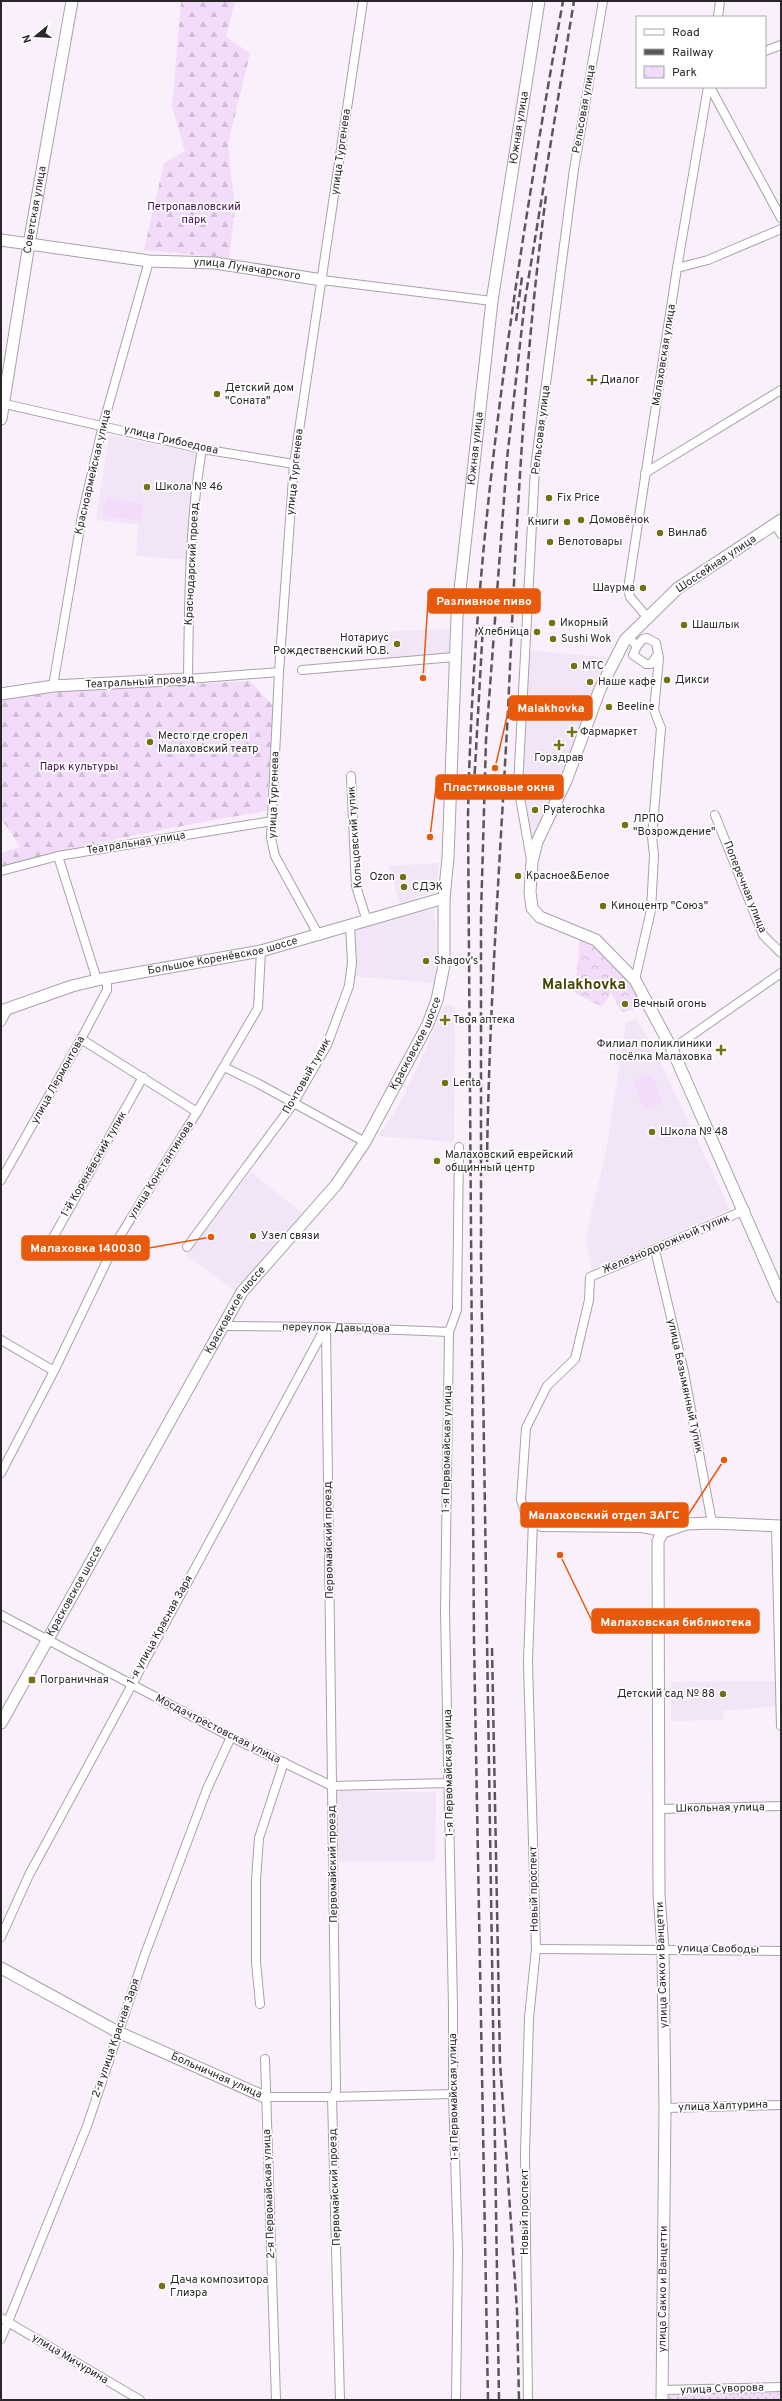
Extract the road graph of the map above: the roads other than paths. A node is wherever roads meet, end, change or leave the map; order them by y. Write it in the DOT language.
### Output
graph roads {
  1 [pos="72,1"];
  2 [pos="363,1"];
  3 [pos="539,1"];
  4 [pos="603,1"];
  5 [pos="720,1"];
  6 [pos="718,16"];
  7 [pos="781,45"];
  8 [pos="766,51"];
  9 [pos="709,88"];
  10 [pos="710,88"];
  11 [pos="781,218"];
  12 [pos="781,229"];
  13 [pos="1,240"];
  14 [pos="29,244"];
  15 [pos="149,261"];
  16 [pos="677,268"];
  17 [pos="322,280"];
  18 [pos="492,301"];
  19 [pos="781,390"];
  20 [pos="2,404"];
  21 [pos="1,419"];
  22 [pos="102,425"];
  23 [pos="202,448"];
  24 [pos="294,464"];
  25 [pos="645,473"];
  26 [pos="778,522"];
  27 [pos="781,534"];
  28 [pos="647,616"];
  29 [pos="628,637"];
  30 [pos="637,646"];
  31 [pos="658,654"];
  32 [pos="454,657"];
  33 [pos="302,670"];
  34 [pos="279,672"];
  35 [pos="188,679"];
  36 [pos="53,686"];
  37 [pos="1,694"];
  38 [pos="351,776"];
  39 [pos="715,815"];
  40 [pos="272,821"];
  41 [pos="58,856"];
  42 [pos="532,862"];
  43 [pos="1,871"];
  44 [pos="444,898"];
  45 [pos="367,921"];
  46 [pos="350,926"];
  47 [pos="319,936"];
  48 [pos="262,951"];
  49 [pos="781,953"];
  50 [pos="781,973"];
  51 [pos="102,979"];
  52 [pos="634,980"];
  53 [pos="4,1010"];
  54 [pos="1,1022"];
  55 [pos="81,1039"];
  56 [pos="672,1049"];
  57 [pos="224,1067"];
  58 [pos="143,1077"];
  59 [pos="293,1104"];
  60 [pos="197,1112"];
  61 [pos="365,1142"];
  62 [pos="459,1147"];
  63 [pos="1,1180"];
  64 [pos="745,1210"];
  65 [pos="187,1248"];
  66 [pos="655,1250"];
  67 [pos="45,1252"];
  68 [pos="781,1297"];
  69 [pos="222,1326"];
  70 [pos="326,1327"];
  71 [pos="449,1332"];
  72 [pos="1,1340"];
  73 [pos="54,1371"];
  74 [pos="1,1473"];
  75 [pos="533,1519"];
  76 [pos="712,1523"];
  77 [pos="778,1526"];
  78 [pos="663,1532"];
  79 [pos="1,1615"];
  80 [pos="46,1640"];
  81 [pos="131,1684"];
  82 [pos="1,1724"];
  83 [pos="781,1726"];
  84 [pos="231,1737"];
  85 [pos="284,1762"];
  86 [pos="450,1783"];
  87 [pos="332,1786"];
  88 [pos="781,1806"];
  89 [pos="659,1809"];
  90 [pos="1,1937"];
  91 [pos="536,1949"];
  92 [pos="663,1949"];
  93 [pos="781,1950"];
  94 [pos="1,1968"];
  95 [pos="260,2004"];
  96 [pos="118,2032"];
  97 [pos="265,2059"];
  98 [pos="453,2094"];
  99 [pos="265,2097"];
  100 [pos="332,2098"];
  101 [pos="781,2105"];
  102 [pos="665,2108"];
  103 [pos="5,2320"];
  104 [pos="1,2339"];
  105 [pos="781,2387"];
  106 [pos="663,2395"];
  107 [pos="140,2400"];
  108 [pos="276,2400"];
  109 [pos="340,2400"];
  110 [pos="456,2400"];
  111 [pos="528,2400"];
  1 -- 14 [label="main road, Советская улица"];
  2 -- 17 [label="street, улица Тургенева"];
  3 -- 18 [label="main road, Южная улица"];
  4 -- 42 [label="street, Рельсовая улица"];
  5 -- 6 [label="street"];
  7 -- 8 [label="street"];
  9 -- 16 [label="street, Малаховская улица"];
  10 -- 11 [label="street"];
  12 -- 16 [label="street"];
  13 -- 14 [label="main road, улица Луначарского"];
  14 -- 15 [label="main road, улица Луначарского"];
  14 -- 20 [label="main road, Советская улица"];
  15 -- 17 [label="main road, улица Луначарского"];
  15 -- 22 [label="street, Красноармейская улица"];
  16 -- 25 [label="street, Малаховская улица"];
  17 -- 18 [label="street, улица Луначарского"];
  17 -- 24 [label="street, улица Тургенева"];
  18 -- 32 [label="main road, Южная улица"];
  19 -- 25 [label="street"];
  20 -- 21 [label="main road, Советская улица"];
  20 -- 22 [label="street, улица Грибоедова"];
  22 -- 23 [label="street, улица Грибоедова"];
  22 -- 36 [label="street, Красноармейская улица"];
  23 -- 24 [label="street, улица Грибоедова"];
  23 -- 35 [label="street, Краснодарский проезд"];
  24 -- 34 [label="street, улица Тургенева"];
  25 -- 28 [label="street, Малаховская улица"];
  26 -- 27 [label="street"];
  26 -- 28 [label="main road, Шоссейная улица"];
  28 -- 29 [label="main road, Шоссейная улица"];
  29 -- 30 [label="street"];
  29 -- 42 [label="main road, Шоссейная улица"];
  30 -- 31 [label="street"];
  30 -- 31 [label="street"];
  31 -- 52 [label="street"];
  32 -- 33 [label="street"];
  32 -- 44 [label="main road, Южная улица"];
  34 -- 35 [label="street, Театральный проезд"];
  34 -- 40 [label="street, улица Тургенева"];
  35 -- 36 [label="main road, Театральный проезд"];
  36 -- 37 [label="main road, Театральный проезд"];
  38 -- 45 [label="street, Кольцовский тупик"];
  39 -- 49 [label="street, Поперечная улица"];
  40 -- 41 [label="street, Театральная улица"];
  40 -- 47 [label="street, улица Тургенева"];
  41 -- 43 [label="street, Театральная улица"];
  41 -- 51 [label="street"];
  42 -- 52 [label="main road, Шоссейная улица"];
  44 -- 45 [label="main road, Большое Коренёвское шоссе"];
  44 -- 61 [label="main road, Красковское шоссе"];
  45 -- 46 [label="main road, Большое Коренёвское шоссе"];
  46 -- 47 [label="main road, Большое Коренёвское шоссе"];
  46 -- 59 [label="street, Почтовый тупик"];
  47 -- 48 [label="main road, Большое Коренёвское шоссе"];
  48 -- 51 [label="main road, Большое Коренёвское шоссе"];
  48 -- 57 [label="street, улица Константинова"];
  50 -- 56 [label="street"];
  51 -- 53 [label="main road, Большое Коренёвское шоссе"];
  51 -- 55 [label="street, улица Лермонтова"];
  52 -- 56 [label="main road, Шоссейная улица"];
  53 -- 54 [label="street"];
  55 -- 58 [label="street"];
  55 -- 63 [label="street, улица Лермонтова"];
  56 -- 64 [label="main road, Шоссейная улица"];
  57 -- 59 [label="street"];
  57 -- 60 [label="street, улица Константинова"];
  58 -- 60 [label="street"];
  58 -- 67 [label="street, 1-й Коренёвский тупик"];
  59 -- 61 [label="street"];
  59 -- 65 [label="street, Почтовый тупик"];
  60 -- 73 [label="street, улица Константинова"];
  61 -- 69 [label="main road, Красковское шоссе"];
  62 -- 71 [label="street, 1-я Первомайская улица"];
  64 -- 66 [label="street, Железнодорожный тупик"];
  64 -- 68 [label="main road, Шоссейная улица"];
  66 -- 75 [label="street, Железнодорожный тупик"];
  66 -- 76 [label="street, улица Безымянный Тупик"];
  69 -- 70 [label="street, переулок Давыдова"];
  69 -- 80 [label="main road, Красковское шоссе"];
  70 -- 71 [label="street, переулок Давыдова"];
  70 -- 81 [label="street, 1-я улица Красная Заря"];
  70 -- 87 [label="street, Первомайский проезд"];
  71 -- 86 [label="street, 1-я Первомайская улица"];
  72 -- 73 [label="street"];
  73 -- 74 [label="street, улица Константинова"];
  75 -- 78 [label="street"];
  75 -- 91 [label="street, Новый проспект"];
  76 -- 77 [label="main road"];
  76 -- 78 [label="main road"];
  77 -- 83 [label="street"];
  78 -- 89 [label="main road, улица Сакко и Ванцетти"];
  79 -- 80 [label="street, Мосдачтрестовская улица"];
  80 -- 81 [label="street, Мосдачтрестовская улица"];
  80 -- 82 [label="main road, Красковское шоссе"];
  81 -- 84 [label="street, Мосдачтрестовская улица"];
  81 -- 90 [label="street, 1-я улица Красная Заря"];
  84 -- 85 [label="street, Мосдачтрестовская улица"];
  84 -- 96 [label="street, 2-я улица Красная Заря"];
  85 -- 87 [label="street, Мосдачтрестовская улица"];
  85 -- 95 [label="street"];
  86 -- 87 [label="street, Мосдачтрестовская улица"];
  86 -- 98 [label="street, 1-я Первомайская улица"];
  87 -- 100 [label="street, Первомайский проезд"];
  88 -- 89 [label="street, Школьная улица"];
  89 -- 92 [label="main road, улица Сакко и Ванцетти"];
  91 -- 92 [label="street, улица Свободы"];
  91 -- 111 [label="street, Новый проспект"];
  92 -- 93 [label="street, улица Свободы"];
  92 -- 102 [label="main road, улица Сакко и Ванцетти"];
  94 -- 96 [label="main road, Больничная улица"];
  96 -- 99 [label="main road, Больничная улица"];
  96 -- 103 [label="street, 2-я улица Красная Заря"];
  97 -- 99 [label="street, 2-я Первомайская улица"];
  98 -- 100 [label="street, Больничная улица"];
  98 -- 110 [label="street, 1-я Первомайская улица"];
  99 -- 100 [label="street, Больничная улица"];
  99 -- 108 [label="street, 2-я Первомайская улица"];
  100 -- 109 [label="street, Первомайский проезд"];
  101 -- 102 [label="street, улица Халтурина"];
  102 -- 106 [label="main road, улица Сакко и Ванцетти"];
  103 -- 104 [label="street, 2-я улица Красная Заря"];
  103 -- 107 [label="street, улица Мичурина"];
  105 -- 106 [label="street, улица Суворова"];
}
